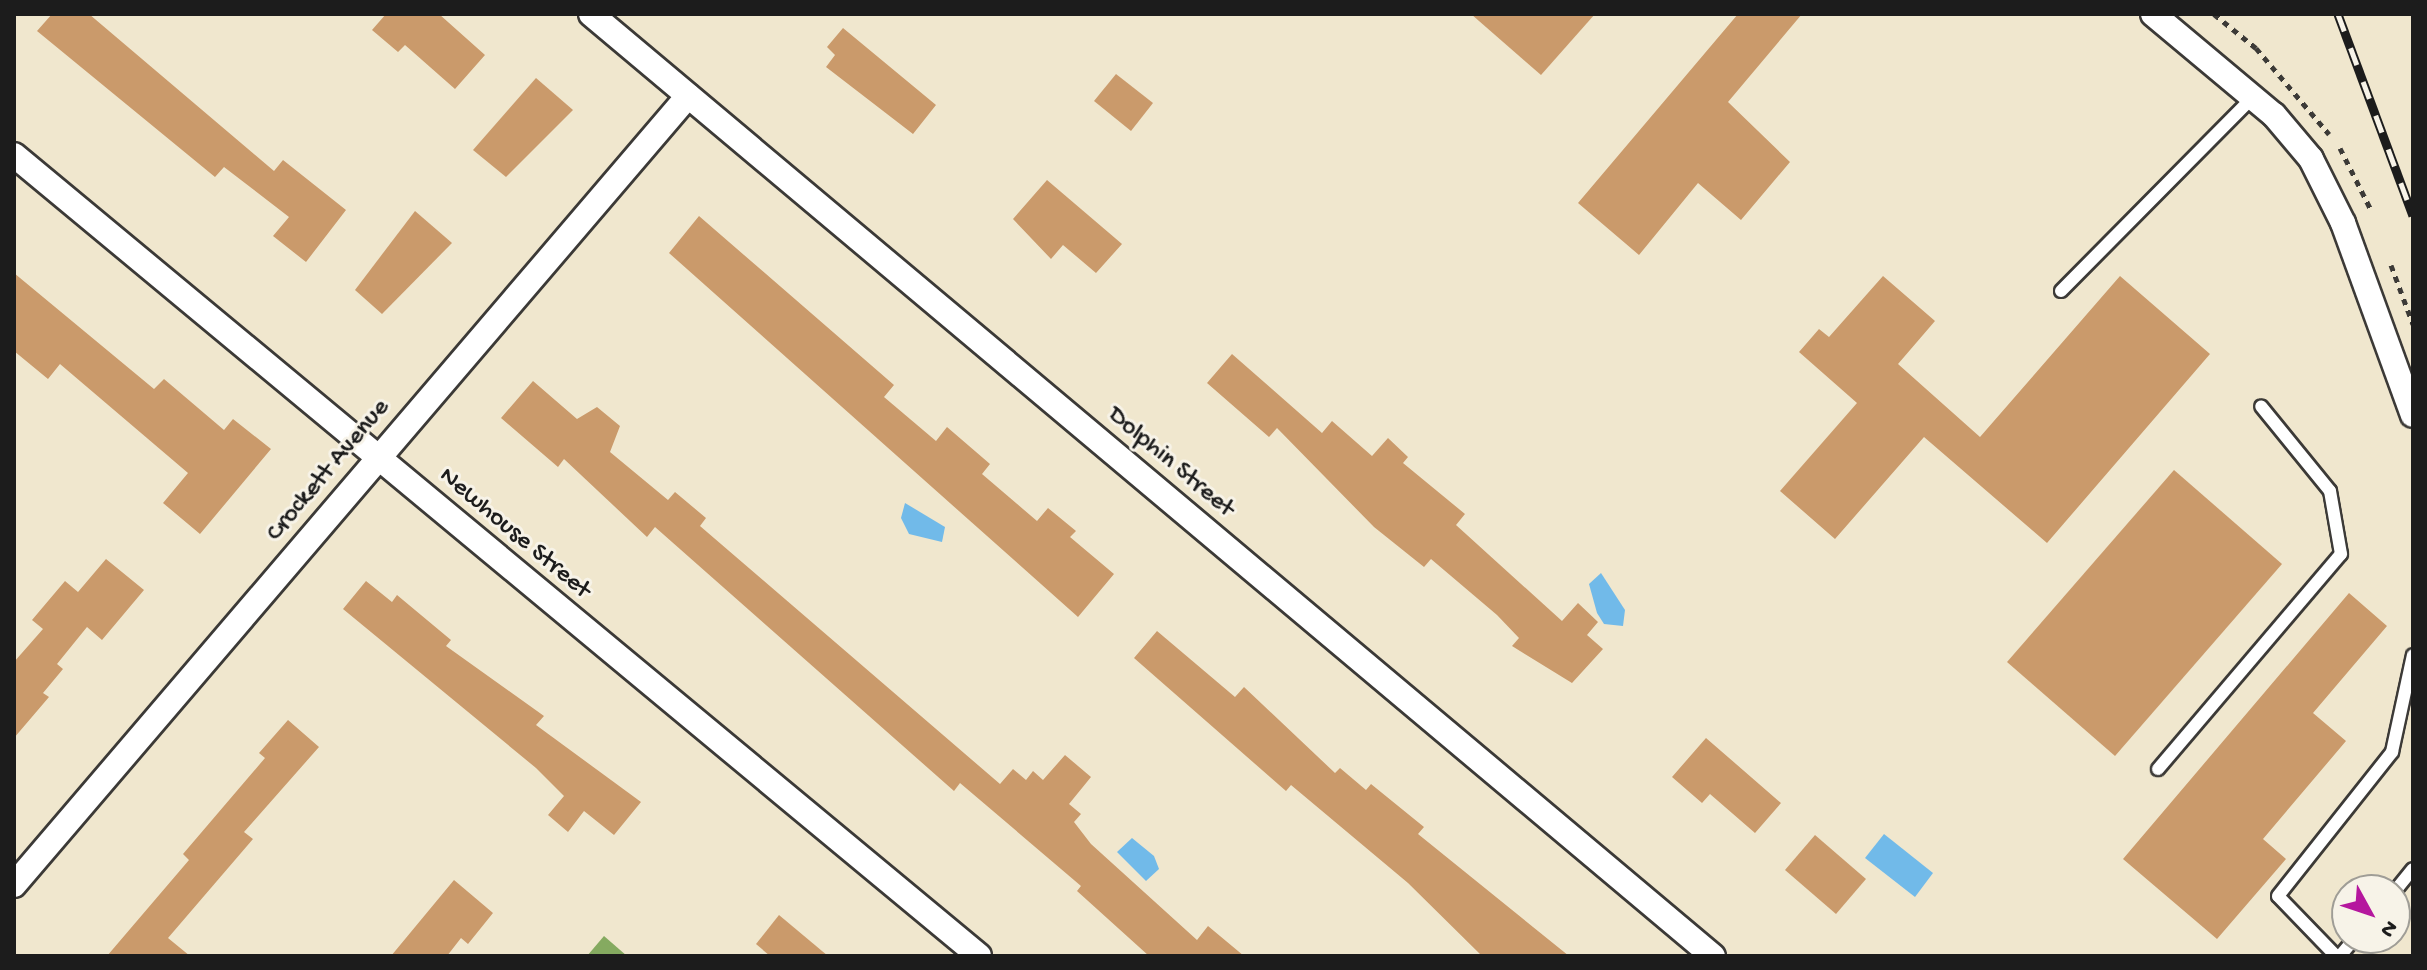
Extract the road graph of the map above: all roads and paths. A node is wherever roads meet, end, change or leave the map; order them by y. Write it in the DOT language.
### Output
graph roads {
  1 [pos="591,14"];
  2 [pos="2153,14"];
  3 [pos="688,96"];
  4 [pos="2253,97"];
  5 [pos="14,155"];
  6 [pos="2061,291"];
  7 [pos="2261,406"];
  8 [pos="2413,415"];
  9 [pos="378,457"];
  10 [pos="2413,655"];
  11 [pos="2158,769"];
  12 [pos="14,885"];
  13 [pos="979,956"];
  14 [pos="1713,956"];
  15 [pos="2338,956"];
  1 -- 3 [label="street, Dolphin Street"];
  2 -- 4 [label="street"];
  3 -- 9 [label="street, Crockett Avenue"];
  3 -- 14 [label="street, Dolphin Street"];
  4 -- 6 [label="lane"];
  4 -- 8 [label="street"];
  5 -- 9 [label="street, Newhouse Street"];
  7 -- 11 [label="lane"];
  9 -- 12 [label="street, Crockett Avenue"];
  9 -- 13 [label="street, Newhouse Street"];
  10 -- 15 [label="lane"];
}
